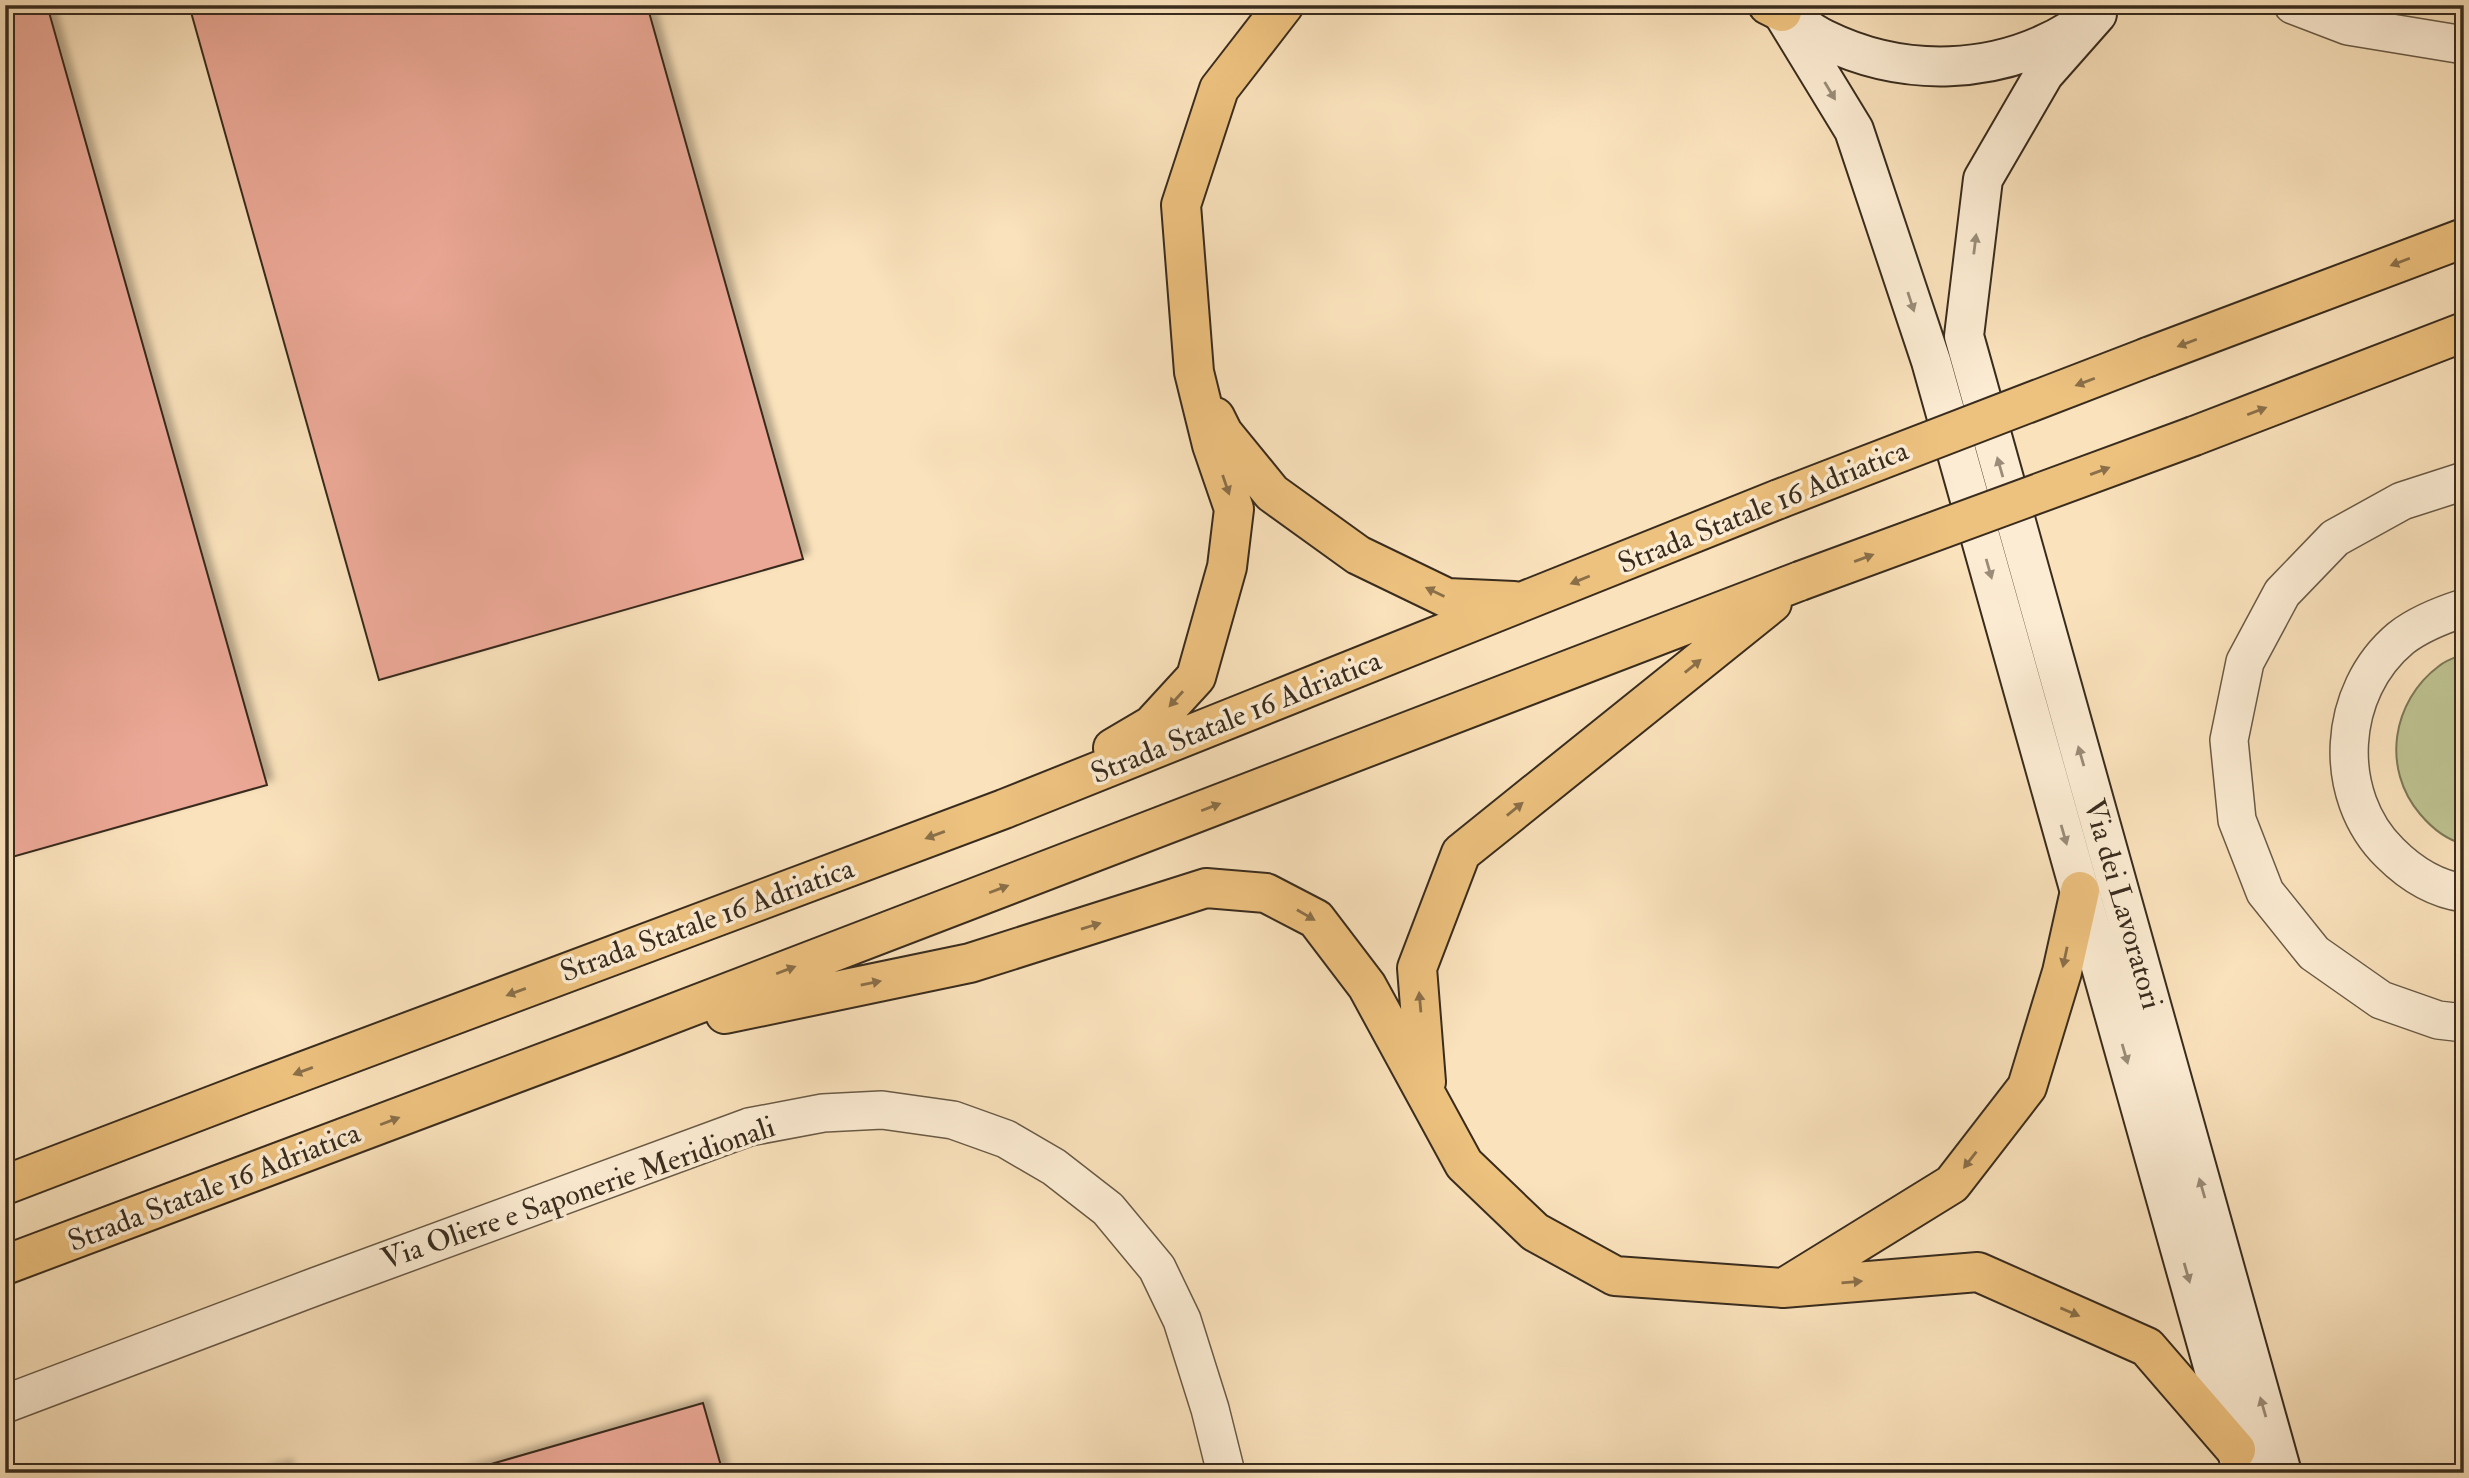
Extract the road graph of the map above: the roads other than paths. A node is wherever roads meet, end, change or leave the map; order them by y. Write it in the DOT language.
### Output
graph roads {
  1 [pos="1284,5"];
  2 [pos="2293,5"];
  3 [pos="2376,5"];
  4 [pos="1775,7"];
  5 [pos="2101,10"];
  6 [pos="2427,37"];
  7 [pos="2464,45"];
  8 [pos="2464,238"];
  9 [pos="2464,332"];
  10 [pos="1194,372"];
  11 [pos="2464,481"];
  12 [pos="1800,581"];
  13 [pos="1527,601"];
  14 [pos="2464,608"];
  15 [pos="1004,809"];
  16 [pos="2080,891"];
  17 [pos="2464,894"];
  18 [pos="2464,1024"];
  19 [pos="612,1037"];
  20 [pos="1427,1094"];
  21 [pos="5,1185"];
  22 [pos="5,1265"];
  23 [pos="1783,1288"];
  24 [pos="5,1404"];
  25 [pos="2240,1462"];
  26 [pos="1226,1473"];
  27 [pos="2281,1473"];
  1 -- 10 [label="highway"];
  2 -- 6 [label="street"];
  3 -- 6 [label="street"];
  4 -- 5 [label="main road"];
  4 -- 16 [label="main road, Via dei Lavoratori, one-way"];
  27 -- 5 [label="main road, Via dei Lavoratori, one-way"];
  6 -- 7 [label="street"];
  8 -- 13 [label="highway, Strada Statale 16 Adriatica, one-way, bridge"];
  12 -- 9 [label="highway, Strada Statale 16 Adriatica, one-way, bridge"];
  13 -- 10 [label="highway, one-way"];
  10 -- 15 [label="highway, one-way"];
  11 -- 18 [label="street"];
  19 -- 12 [label="highway, Strada Statale 16 Adriatica, one-way"];
  20 -- 12 [label="highway, one-way"];
  13 -- 15 [label="highway, Strada Statale 16 Adriatica"];
  14 -- 17 [label="street"];
  15 -- 21 [label="highway, Strada Statale 16 Adriatica, one-way"];
  16 -- 23 [label="highway, one-way"];
  16 -- 25 [label="main road, Via dei Lavoratori, one-way"];
  19 -- 20 [label="highway, one-way"];
  22 -- 19 [label="highway, Strada Statale 16 Adriatica, one-way"];
  20 -- 23 [label="highway"];
  23 -- 25 [label="highway, one-way"];
  24 -- 26 [label="street, Via Oliere e Saponerie Meridionali"];
}
